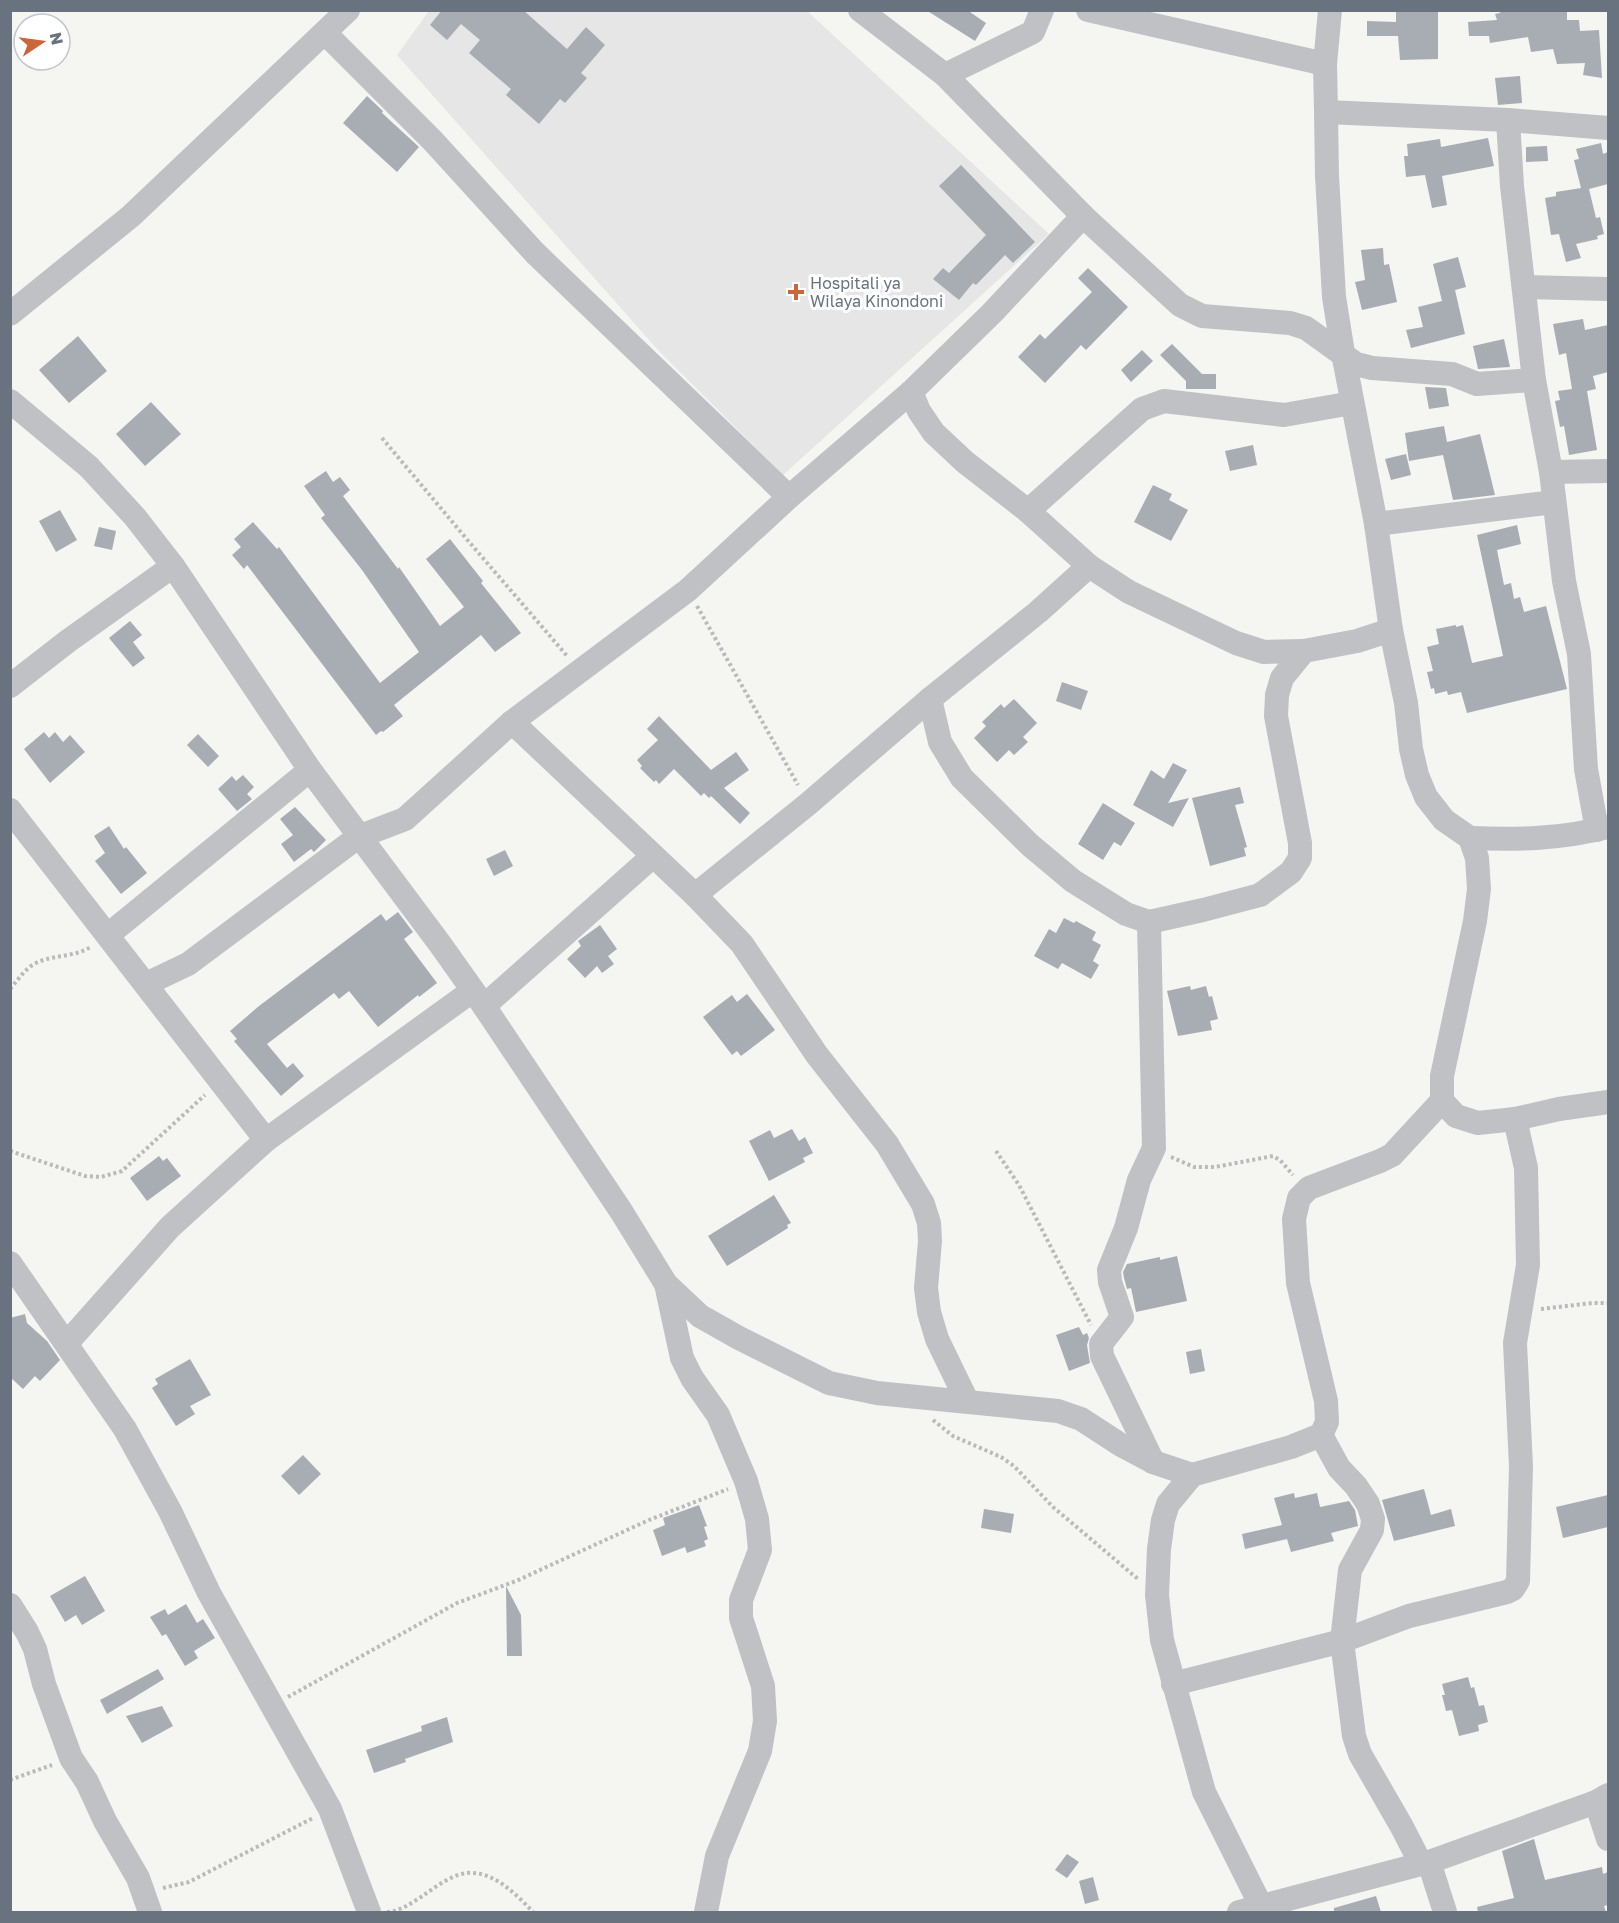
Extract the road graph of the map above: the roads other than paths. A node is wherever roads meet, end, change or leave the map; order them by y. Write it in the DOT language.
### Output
graph roads {
  1 [pos="348,10"];
  2 [pos="860,10"];
  3 [pos="1088,10"];
  4 [pos="1330,10"];
  5 [pos="1042,11"];
  6 [pos="325,33"];
  7 [pos="1325,64"];
  8 [pos="945,75"];
  9 [pos="1326,112"];
  10 [pos="1508,120"];
  11 [pos="1608,128"];
  12 [pos="1083,216"];
  13 [pos="1524,287"];
  14 [pos="1608,289"];
  15 [pos="10,314"];
  16 [pos="1343,354"];
  17 [pos="1534,380"];
  18 [pos="911,392"];
  19 [pos="10,401"];
  20 [pos="1352,404"];
  21 [pos="1608,471"];
  22 [pos="1551,472"];
  23 [pos="789,497"];
  24 [pos="1554,502"];
  25 [pos="1028,511"];
  26 [pos="1376,524"];
  27 [pos="173,566"];
  28 [pos="1089,566"];
  29 [pos="1391,630"];
  30 [pos="1304,651"];
  31 [pos="10,686"];
  32 [pos="930,699"];
  33 [pos="512,722"];
  34 [pos="310,770"];
  35 [pos="10,810"];
  36 [pos="1603,829"];
  37 [pos="358,837"];
  38 [pos="1470,838"];
  39 [pos="653,856"];
  40 [pos="695,895"];
  41 [pos="1149,922"];
  42 [pos="108,935"];
  43 [pos="146,984"];
  44 [pos="478,998"];
  45 [pos="1442,1101"];
  46 [pos="1608,1102"];
  47 [pos="1515,1119"];
  48 [pos="266,1140"];
  49 [pos="10,1263"];
  50 [pos="666,1284"];
  51 [pos="67,1343"];
  52 [pos="966,1401"];
  53 [pos="1321,1435"];
  54 [pos="1153,1462"];
  55 [pos="1192,1475"];
  56 [pos="10,1605"];
  57 [pos="1342,1641"];
  58 [pos="1173,1684"];
  59 [pos="1602,1798"];
  60 [pos="1608,1839"];
  61 [pos="1425,1863"];
  62 [pos="1263,1909"];
  63 [pos="368,1911"];
  64 [pos="150,1912"];
  65 [pos="706,1912"];
  66 [pos="1239,1912"];
  67 [pos="1445,1912"];
  1 -- 6 [label="street"];
  2 -- 8 [label="street"];
  3 -- 7 [label="street"];
  4 -- 7 [label="street"];
  5 -- 8 [label="street"];
  6 -- 15 [label="street"];
  6 -- 23 [label="street"];
  7 -- 9 [label="street"];
  8 -- 12 [label="street"];
  9 -- 10 [label="street"];
  9 -- 16 [label="street"];
  10 -- 11 [label="street"];
  10 -- 13 [label="street"];
  12 -- 16 [label="street"];
  12 -- 18 [label="street"];
  13 -- 14 [label="street"];
  13 -- 17 [label="street"];
  16 -- 17 [label="street"];
  16 -- 20 [label="street"];
  17 -- 22 [label="street"];
  18 -- 23 [label="street"];
  18 -- 25 [label="street"];
  19 -- 27 [label="street"];
  20 -- 25 [label="street"];
  20 -- 26 [label="street"];
  21 -- 22 [label="street"];
  22 -- 24 [label="street"];
  23 -- 33 [label="street"];
  24 -- 26 [label="street"];
  24 -- 36 [label="street"];
  25 -- 28 [label="street"];
  26 -- 29 [label="street"];
  27 -- 31 [label="street"];
  27 -- 34 [label="street"];
  28 -- 30 [label="street"];
  28 -- 32 [label="street"];
  29 -- 30 [label="street"];
  29 -- 38 [label="street"];
  30 -- 41 [label="street"];
  32 -- 40 [label="street"];
  32 -- 41 [label="street"];
  33 -- 37 [label="street"];
  33 -- 39 [label="street"];
  34 -- 37 [label="street"];
  34 -- 42 [label="street"];
  35 -- 42 [label="street"];
  36 -- 38 [label="street"];
  37 -- 43 [label="street"];
  37 -- 44 [label="street"];
  38 -- 45 [label="street"];
  39 -- 40 [label="street"];
  39 -- 44 [label="street"];
  40 -- 52 [label="street"];
  41 -- 54 [label="street"];
  42 -- 43 [label="street"];
  43 -- 48 [label="street"];
  44 -- 48 [label="street"];
  44 -- 50 [label="street"];
  45 -- 47 [label="street"];
  45 -- 53 [label="street"];
  46 -- 47 [label="street"];
  47 -- 57 [label="street"];
  48 -- 51 [label="street"];
  49 -- 51 [label="street"];
  50 -- 52 [label="street"];
  50 -- 65 [label="street"];
  51 -- 63 [label="street"];
  52 -- 54 [label="street"];
  53 -- 55 [label="street"];
  53 -- 57 [label="street"];
  54 -- 55 [label="street"];
  55 -- 58 [label="street"];
  56 -- 64 [label="street"];
  57 -- 58 [label="street"];
  57 -- 61 [label="street"];
  58 -- 62 [label="street"];
  59 -- 60 [label="street"];
  59 -- 61 [label="street"];
  61 -- 62 [label="street"];
  61 -- 67 [label="street"];
  62 -- 66 [label="street"];
}
